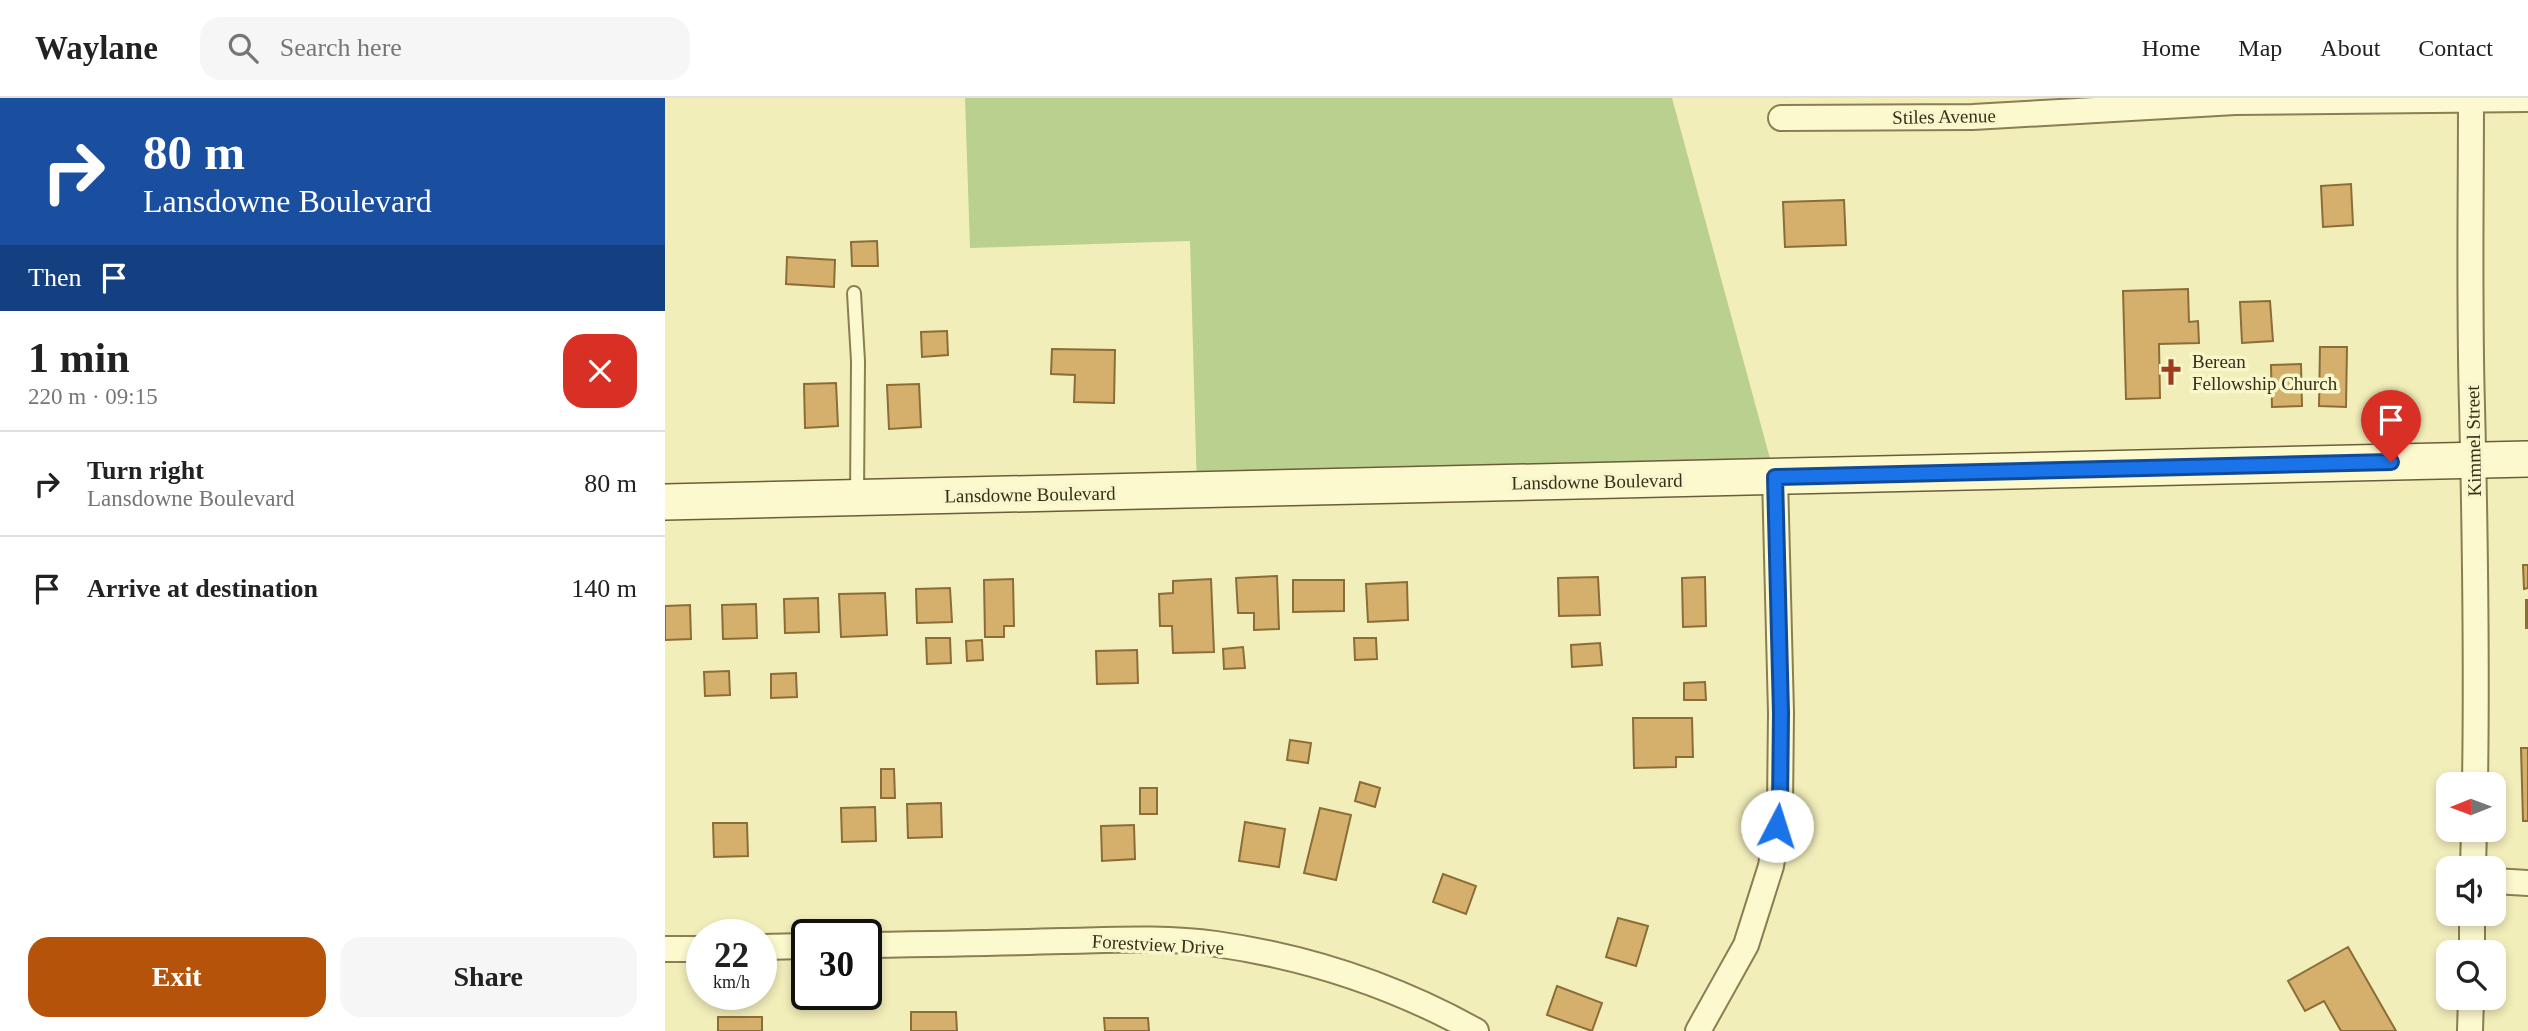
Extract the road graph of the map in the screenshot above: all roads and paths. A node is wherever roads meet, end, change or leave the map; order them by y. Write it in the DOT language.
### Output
graph roads {
  1 [pos="2471,99"];
  2 [pos="2528,99"];
  3 [pos="1781,118"];
  4 [pos="854,293"];
  5 [pos="2528,459"];
  6 [pos="2475,460"];
  7 [pos="1775,477"];
  8 [pos="857,497"];
  9 [pos="665,502"];
  10 [pos="2475,772"];
  11 [pos="2506,882"];
  12 [pos="2528,883"];
  13 [pos="882,945"];
  14 [pos="665,949"];
  15 [pos="686,949"];
  16 [pos="2471,1010"];
  17 [pos="1476,1031"];
  18 [pos="1698,1031"];
  19 [pos="2470,1031"];
  1 -- 2 [label="street, Stiles Avenue"];
  1 -- 3 [label="street, Stiles Avenue"];
  1 -- 6 [label="street, Kimmel Street"];
  4 -- 8 [label="lane"];
  5 -- 6 [label="street, Lansdowne Boulevard"];
  6 -- 7 [label="street, Lansdowne Boulevard"];
  6 -- 10 [label="street, Kimmel Street"];
  7 -- 8 [label="street, Lansdowne Boulevard"];
  7 -- 18 [label="street"];
  8 -- 9 [label="street, Lansdowne Boulevard"];
  11 -- 12 [label="street"];
  13 -- 17 [label="street, Forestview Drive"];
  14 -- 15 [label="street"];
  16 -- 19 [label="street"];
}
